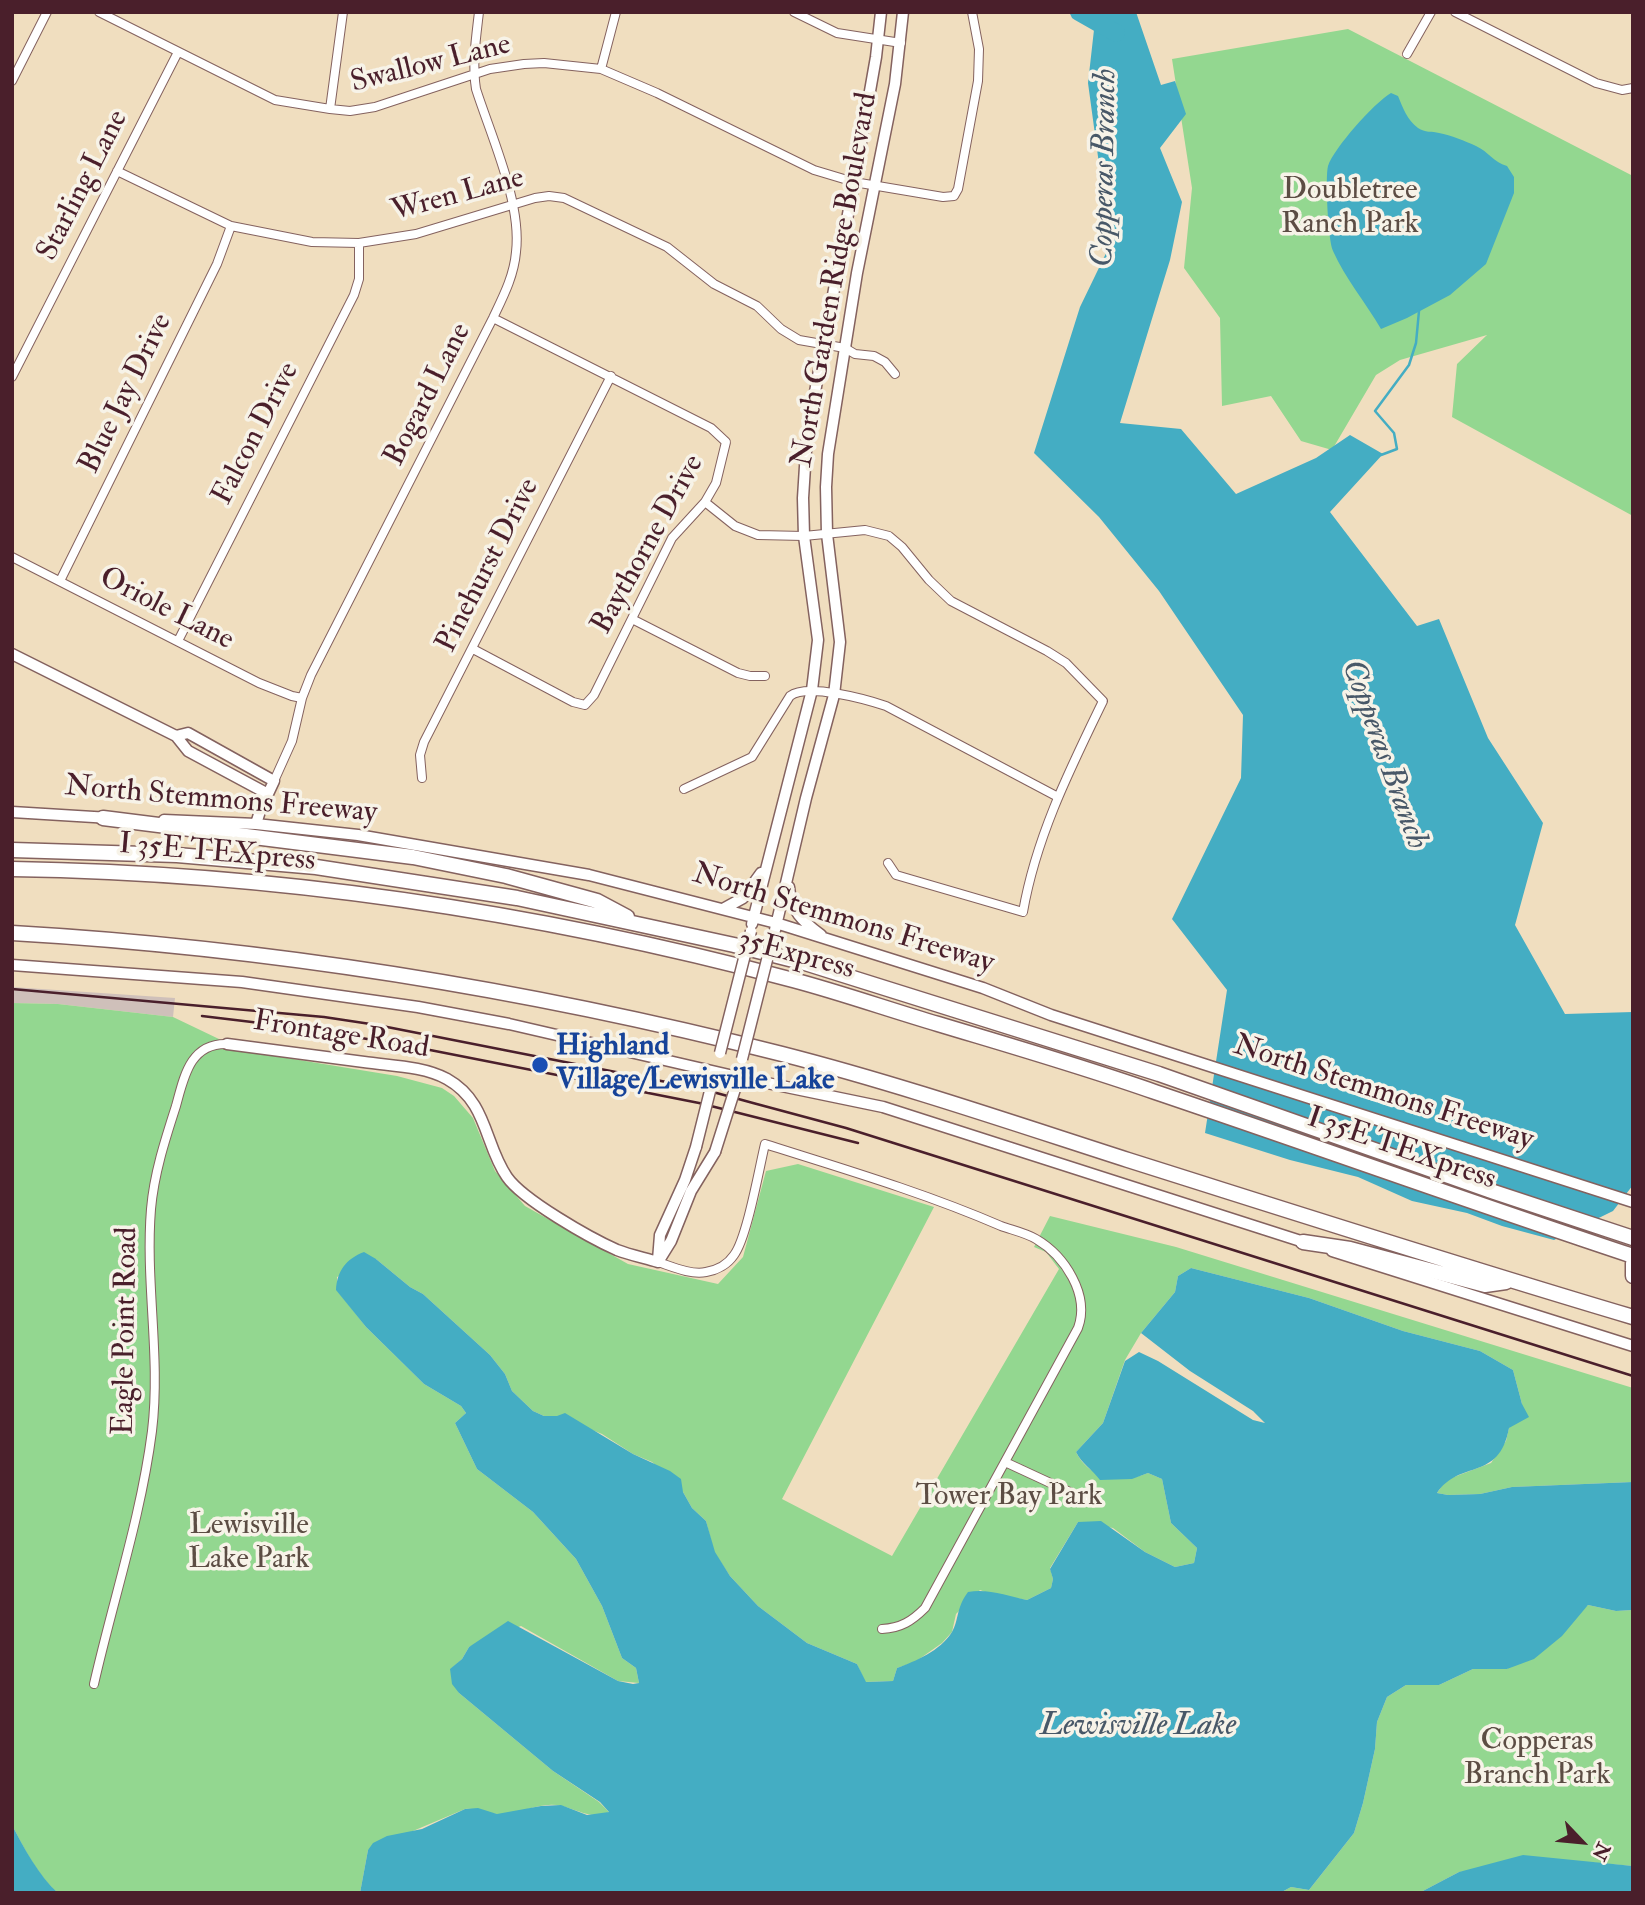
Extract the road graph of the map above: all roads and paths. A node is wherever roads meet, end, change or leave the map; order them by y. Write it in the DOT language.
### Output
graph roads {
  1 [pos="47,12"];
  2 [pos="99,12"];
  3 [pos="343,12"];
  4 [pos="479,12"];
  5 [pos="616,12"];
  6 [pos="794,12"];
  7 [pos="881,12"];
  8 [pos="903,12"];
  9 [pos="972,12"];
  10 [pos="1431,12"];
  11 [pos="1455,12"];
  12 [pos="878,41"];
  13 [pos="901,43"];
  14 [pos="178,52"];
  15 [pos="1408,54"];
  16 [pos="601,69"];
  17 [pos="474,76"];
  18 [pos="12,81"];
  19 [pos="1633,88"];
  20 [pos="330,109"];
  21 [pos="117,171"];
  22 [pos="854,182"];
  23 [pos="877,186"];
  24 [pos="513,204"];
  25 [pos="232,226"];
  26 [pos="359,243"];
  27 [pos="493,318"];
  28 [pos="825,344"];
  29 [pos="845,348"];
  30 [pos="895,374"];
  31 [pos="611,376"];
  32 [pos="12,377"];
  33 [pos="705,502"];
  34 [pos="827,534"];
  35 [pos="804,536"];
  36 [pos="12,557"];
  37 [pos="60,581"];
  38 [pos="632,619"];
  39 [pos="178,641"];
  40 [pos="473,649"];
  41 [pos="12,654"];
  42 [pos="765,676"];
  43 [pos="812,690"];
  44 [pos="834,695"];
  45 [pos="302,698"];
  46 [pos="176,736"];
  47 [pos="422,778"];
  48 [pos="274,780"];
  49 [pos="684,789"];
  50 [pos="268,794"];
  51 [pos="1058,797"];
  52 [pos="12,812"];
  53 [pos="103,818"];
  54 [pos="256,824"];
  55 [pos="12,850"];
  56 [pos="888,863"];
  57 [pos="767,865"];
  58 [pos="12,869"];
  59 [pos="788,876"];
  60 [pos="417,902"];
  61 [pos="723,909"];
  62 [pos="754,918"];
  63 [pos="776,923"];
  64 [pos="640,925"];
  65 [pos="12,933"];
  66 [pos="825,939"];
  67 [pos="12,965"];
  68 [pos="227,1044"];
  69 [pos="715,1071"];
  70 [pos="738,1077"];
  71 [pos="1153,1091"];
  72 [pos="1633,1202"];
  73 [pos="1633,1238"];
  74 [pos="1303,1242"];
  75 [pos="1633,1256"];
  76 [pos="658,1262"];
  77 [pos="1633,1263"];
  78 [pos="1633,1276"];
  79 [pos="1510,1281"];
  80 [pos="1633,1317"];
  81 [pos="1633,1346"];
  82 [pos="1005,1462"];
  83 [pos="1087,1500"];
  84 [pos="882,1629"];
  85 [pos="94,1684"];
  1 -- 18 [label="street"];
  2 -- 14 [label="street, Swallow Lane"];
  3 -- 20 [label="street"];
  4 -- 17 [label="street, Bogard Lane"];
  5 -- 16 [label="street"];
  6 -- 12 [label="street"];
  7 -- 12 [label="main road, North Garden Ridge Boulevard"];
  8 -- 13 [label="main road, North Garden Ridge Boulevard"];
  9 -- 23 [label="street, Swallow Lane"];
  10 -- 15 [label="street"];
  11 -- 19 [label="street"];
  12 -- 13 [label="street"];
  12 -- 22 [label="main road, North Garden Ridge Boulevard"];
  13 -- 23 [label="main road, North Garden Ridge Boulevard"];
  14 -- 20 [label="street, Swallow Lane"];
  14 -- 21 [label="street, Starling Lane"];
  16 -- 17 [label="street, Swallow Lane"];
  16 -- 22 [label="street, Swallow Lane"];
  17 -- 20 [label="street, Swallow Lane"];
  17 -- 24 [label="street, Bogard Lane"];
  21 -- 25 [label="street, Wren Lane"];
  21 -- 32 [label="street, Starling Lane"];
  22 -- 23 [label="street, Swallow Lane"];
  22 -- 28 [label="main road, North Garden Ridge Boulevard"];
  23 -- 29 [label="main road, North Garden Ridge Boulevard"];
  24 -- 26 [label="street, Wren Lane"];
  24 -- 27 [label="street, Bogard Lane"];
  24 -- 28 [label="street, Wren Lane"];
  25 -- 26 [label="street, Wren Lane"];
  25 -- 37 [label="street, Blue Jay Drive"];
  26 -- 39 [label="street, Falcon Drive"];
  27 -- 31 [label="street"];
  27 -- 45 [label="street, Bogard Lane"];
  28 -- 29 [label="street, Wren Lane"];
  28 -- 35 [label="main road, North Garden Ridge Boulevard"];
  29 -- 30 [label="street, Wren Lane"];
  29 -- 34 [label="main road, North Garden Ridge Boulevard"];
  31 -- 33 [label="street, Baythorne Drive"];
  31 -- 40 [label="street, Pinehurst Drive"];
  33 -- 35 [label="street"];
  33 -- 38 [label="street, Baythorne Drive"];
  34 -- 35 [label="street"];
  34 -- 44 [label="main road, North Garden Ridge Boulevard"];
  34 -- 51 [label="street"];
  35 -- 43 [label="main road, North Garden Ridge Boulevard"];
  36 -- 37 [label="street, Oriole Lane"];
  37 -- 39 [label="street, Oriole Lane"];
  38 -- 40 [label="street, Baythorne Drive"];
  38 -- 42 [label="street"];
  39 -- 45 [label="street, Oriole Lane"];
  40 -- 47 [label="street, Pinehurst Drive"];
  41 -- 46 [label="main road"];
  43 -- 44 [label="street"];
  43 -- 49 [label="street"];
  43 -- 57 [label="main road, North Garden Ridge Boulevard"];
  44 -- 51 [label="street"];
  44 -- 59 [label="main road, North Garden Ridge Boulevard"];
  45 -- 48 [label="street, Bogard Lane"];
  46 -- 48 [label="main road"];
  46 -- 50 [label="main road"];
  48 -- 50 [label="main road"];
  50 -- 54 [label="main road"];
  51 -- 56 [label="street"];
  52 -- 53 [label="main road, North Stemmons Freeway"];
  53 -- 54 [label="main road, North Stemmons Freeway"];
  53 -- 64 [label="highway"];
  54 -- 61 [label="main road, North Stemmons Freeway"];
  55 -- 64 [label="highway, North Stemmons Freeway"];
  57 -- 61 [label="main road"];
  57 -- 62 [label="main road, North Garden Ridge Boulevard"];
  58 -- 60 [label="highway, I 35E TEXpress"];
  59 -- 63 [label="main road, North Garden Ridge Boulevard"];
  59 -- 66 [label="main road"];
  60 -- 71 [label="highway, 35Express"];
  61 -- 62 [label="main road, North Stemmons Freeway"];
  62 -- 63 [label="main road, North Stemmons Freeway"];
  62 -- 69 [label="main road, North Garden Ridge Boulevard, bridge"];
  63 -- 66 [label="main road, North Stemmons Freeway"];
  63 -- 70 [label="main road, North Garden Ridge Boulevard, bridge"];
  64 -- 73 [label="highway, North Stemmons Freeway"];
  65 -- 79 [label="highway"];
  66 -- 72 [label="main road, North Stemmons Freeway"];
  67 -- 69 [label="main road"];
  68 -- 76 [label="main road, Frontage Road"];
  68 -- 85 [label="street, Eagle Point Road"];
  69 -- 70 [label="main road"];
  69 -- 76 [label="main road, North Garden Ridge Boulevard, bridge"];
  70 -- 74 [label="main road"];
  70 -- 76 [label="main road, North Garden Ridge Boulevard, bridge"];
  71 -- 75 [label="highway, I 35E TEXpress"];
  74 -- 79 [label="highway"];
  74 -- 81 [label="main road"];
  76 -- 82 [label="street"];
  77 -- 78 [label="highway"];
  79 -- 80 [label="highway"];
  82 -- 83 [label="street"];
  82 -- 84 [label="street"];
}
